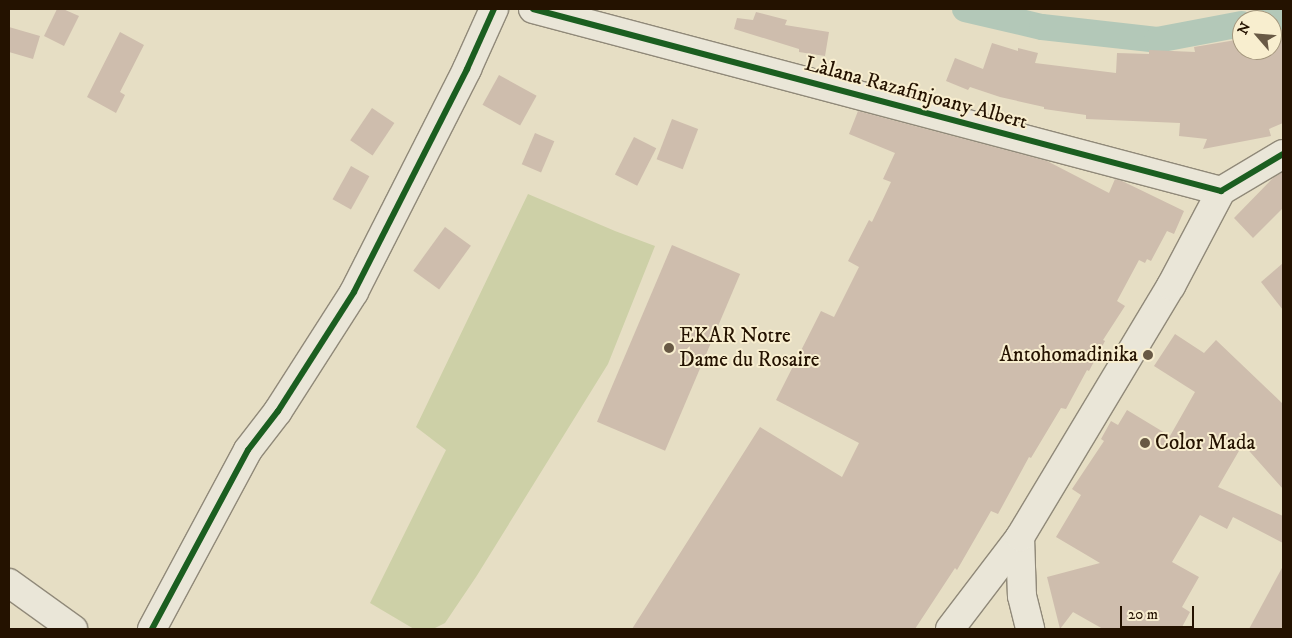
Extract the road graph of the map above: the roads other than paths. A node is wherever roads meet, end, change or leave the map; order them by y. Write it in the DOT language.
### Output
graph roads {
  1 [pos="494,9"];
  2 [pos="533,9"];
  3 [pos="1283,154"];
  4 [pos="1221,191"];
  5 [pos="1020,537"];
  6 [pos="9,583"];
  7 [pos="73,629"];
  8 [pos="152,629"];
  9 [pos="950,629"];
  10 [pos="1030,629"];
  1 -- 8 [label="street"];
  2 -- 4 [label="street, Làlana Razafinjoany Albert"];
  3 -- 4 [label="street"];
  4 -- 5 [label="street"];
  5 -- 9 [label="street"];
  5 -- 10 [label="street"];
  6 -- 7 [label="street"];
}
